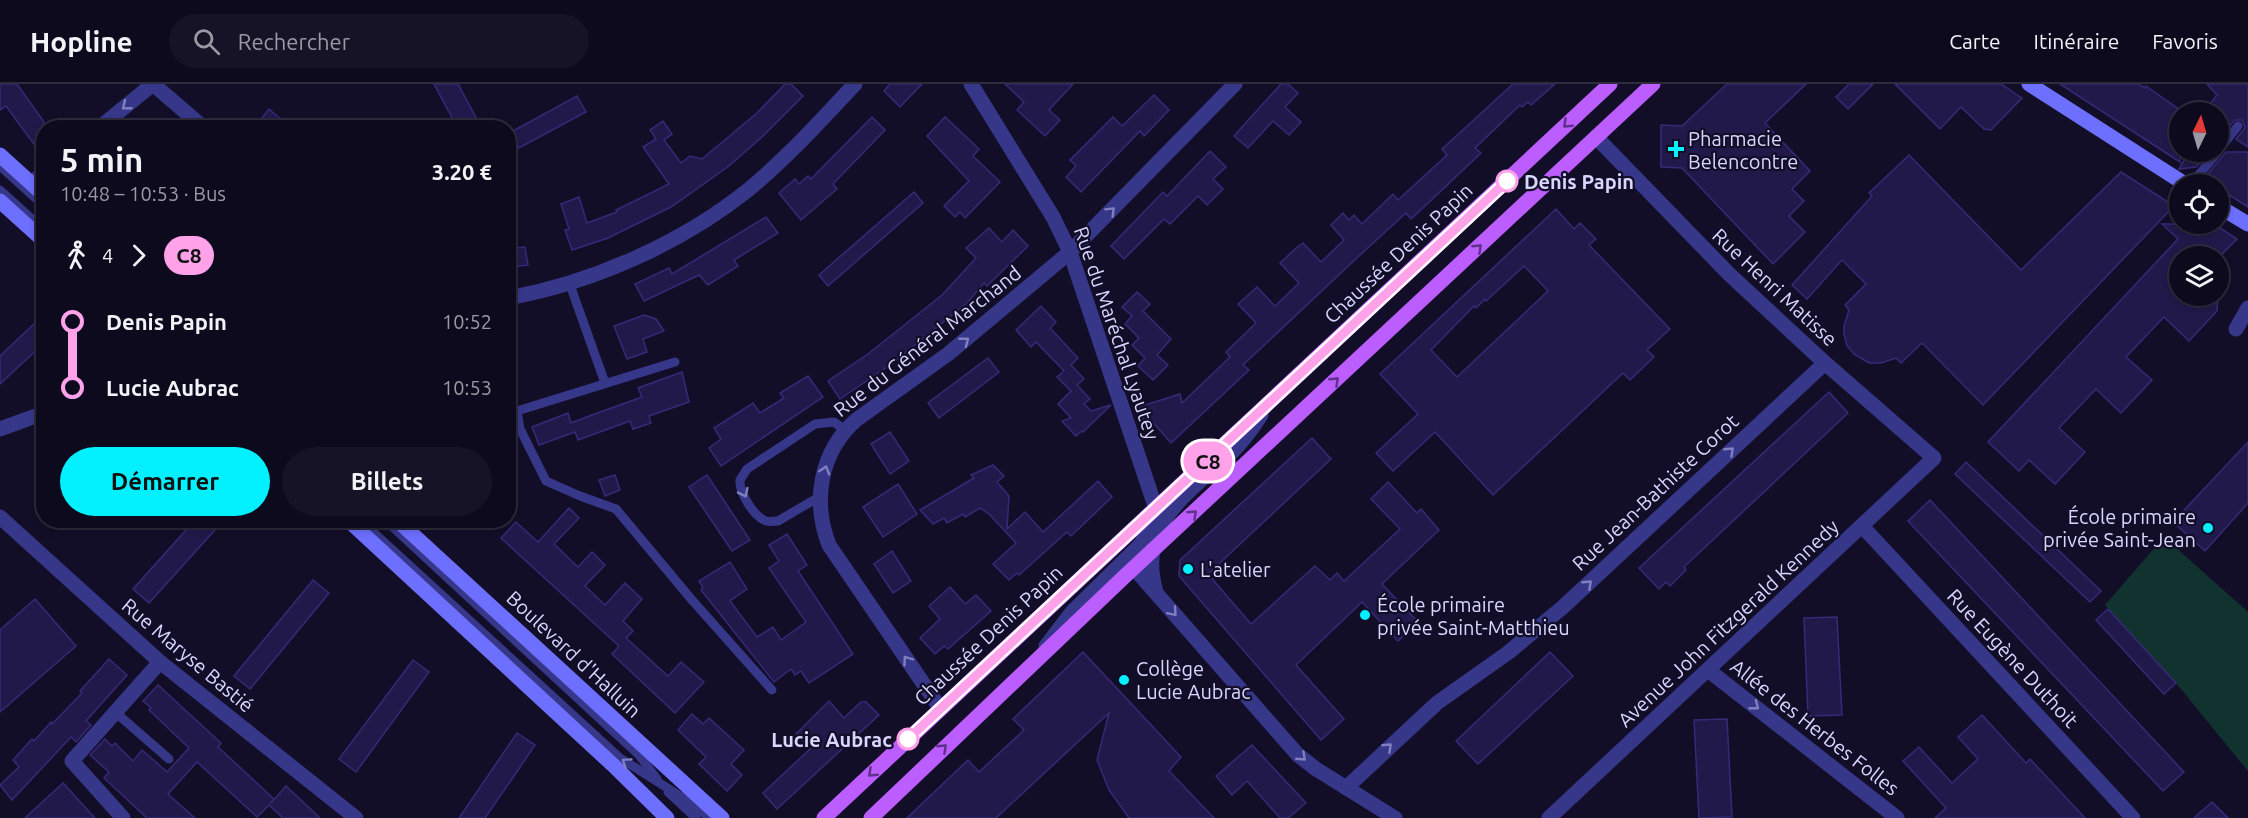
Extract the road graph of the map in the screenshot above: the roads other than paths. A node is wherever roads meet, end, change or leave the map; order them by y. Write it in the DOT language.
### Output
graph roads {
  1 [pos="153,84"];
  2 [pos="855,84"];
  3 [pos="971,84"];
  4 [pos="1235,84"];
  5 [pos="1610,84"];
  6 [pos="1653,84"];
  7 [pos="2029,84"];
  8 [pos="109,120"];
  9 [pos="195,120"];
  10 [pos="2238,126"];
  11 [pos="2229,137"];
  12 [pos="1596,138"];
  13 [pos="0,156"];
  14 [pos="2209,162"];
  15 [pos="0,166"];
  16 [pos="2169,174"];
  17 [pos="2199,174"];
  18 [pos="36,179"];
  19 [pos="31,183"];
  20 [pos="36,188"];
  21 [pos="0,190"];
  22 [pos="36,199"];
  23 [pos="0,201"];
  24 [pos="2229,213"];
  25 [pos="36,223"];
  26 [pos="2248,224"];
  27 [pos="36,234"];
  28 [pos="1070,252"];
  29 [pos="569,282"];
  30 [pos="516,296"];
  31 [pos="2248,308"];
  32 [pos="2236,329"];
  33 [pos="675,362"];
  34 [pos="1825,363"];
  35 [pos="605,383"];
  36 [pos="1268,405"];
  37 [pos="36,416"];
  38 [pos="0,429"];
  39 [pos="845,430"];
  40 [pos="1934,458"];
  41 [pos="819,497"];
  42 [pos="1156,509"];
  43 [pos="0,517"];
  44 [pos="1862,526"];
  45 [pos="357,528"];
  46 [pos="369,528"];
  47 [pos="394,528"];
  48 [pos="407,528"];
  49 [pos="1152,551"];
  50 [pos="1134,568"];
  51 [pos="1157,594"];
  52 [pos="160,662"];
  53 [pos="1035,662"];
  54 [pos="1708,670"];
  55 [pos="772,690"];
  56 [pos="940,708"];
  57 [pos="115,712"];
  58 [pos="169,759"];
  59 [pos="661,784"];
  60 [pos="1346,788"];
  61 [pos="123,818"];
  62 [pos="356,818"];
  63 [pos="667,818"];
  64 [pos="696,818"];
  65 [pos="710,818"];
  66 [pos="722,818"];
  67 [pos="824,818"];
  68 [pos="871,818"];
  69 [pos="1395,818"];
  70 [pos="1549,818"];
  71 [pos="1897,818"];
  72 [pos="2133,818"];
  1 -- 8 [label="street, one-way"];
  1 -- 9 [label="street"];
  2 -- 29 [label="street"];
  3 -- 28 [label="street, Rue du Maréchal Lyautey"];
  28 -- 4 [label="street, Rue du Général Marchand, one-way"];
  5 -- 36 [label="main road, Chaussée Denis Papin, one-way"];
  6 -- 12 [label="main road, Chaussée Denis Papin"];
  7 -- 16 [label="main road"];
  10 -- 11 [label="lane"];
  12 -- 34 [label="street, Rue Henri Matisse"];
  49 -- 12 [label="main road, Chaussée Denis Papin, one-way"];
  13 -- 19 [label="main road"];
  14 -- 17 [label="lane"];
  15 -- 22 [label="lane"];
  18 -- 19 [label="street"];
  19 -- 20 [label="main road"];
  21 -- 25 [label="lane"];
  23 -- 27 [label="main road"];
  24 -- 26 [label="main road"];
  39 -- 28 [label="street, Rue du Général Marchand, one-way"];
  28 -- 42 [label="street, Rue du Maréchal Lyautey"];
  29 -- 30 [label="street"];
  29 -- 35 [label="lane"];
  31 -- 32 [label="street"];
  33 -- 35 [label="lane"];
  34 -- 40 [label="street, Rue Henri Matisse"];
  60 -- 34 [label="street, Rue Jean-Bathiste Corot, one-way"];
  35 -- 55 [label="lane"];
  36 -- 42 [label="main road, Chaussée Denis Papin"];
  36 -- 49 [label="street, Chaussée Denis Papin"];
  37 -- 38 [label="street"];
  41 -- 39 [label="street, Rue du Général Marchand, one-way"];
  39 -- 41 [label="lane, one-way"];
  40 -- 44 [label="street, Avenue John Fitzgerald Kennedy"];
  56 -- 41 [label="street, Rue du Général Marchand, one-way"];
  42 -- 53 [label="street, Chaussée Denis Papin"];
  42 -- 56 [label="main road, Chaussée Denis Papin"];
  43 -- 52 [label="street, Rue Maryse Bastié"];
  44 -- 54 [label="street, Avenue John Fitzgerald Kennedy"];
  44 -- 72 [label="street, Rue Eugène Duthoit"];
  45 -- 63 [label="main road"];
  59 -- 46 [label="lane, one-way"];
  47 -- 59 [label="lane"];
  48 -- 66 [label="main road, Boulevard d'Halluin"];
  49 -- 50 [label="main road, Chaussée Denis Papin"];
  49 -- 51 [label="street, Chaussée Denis Papin"];
  50 -- 51 [label="street"];
  50 -- 53 [label="main road, Chaussée Denis Papin"];
  51 -- 60 [label="street, one-way"];
  52 -- 57 [label="street"];
  52 -- 62 [label="street, Rue Maryse Bastié"];
  68 -- 53 [label="main road, Chaussée Denis Papin, one-way"];
  54 -- 70 [label="street, Avenue John Fitzgerald Kennedy"];
  54 -- 71 [label="street, Allée des Herbes Folles, one-way"];
  56 -- 67 [label="main road, Chaussée Denis Papin, one-way"];
  57 -- 58 [label="lane"];
  57 -- 61 [label="street"];
  59 -- 64 [label="lane"];
  59 -- 65 [label="lane"];
  60 -- 69 [label="street"];
}
